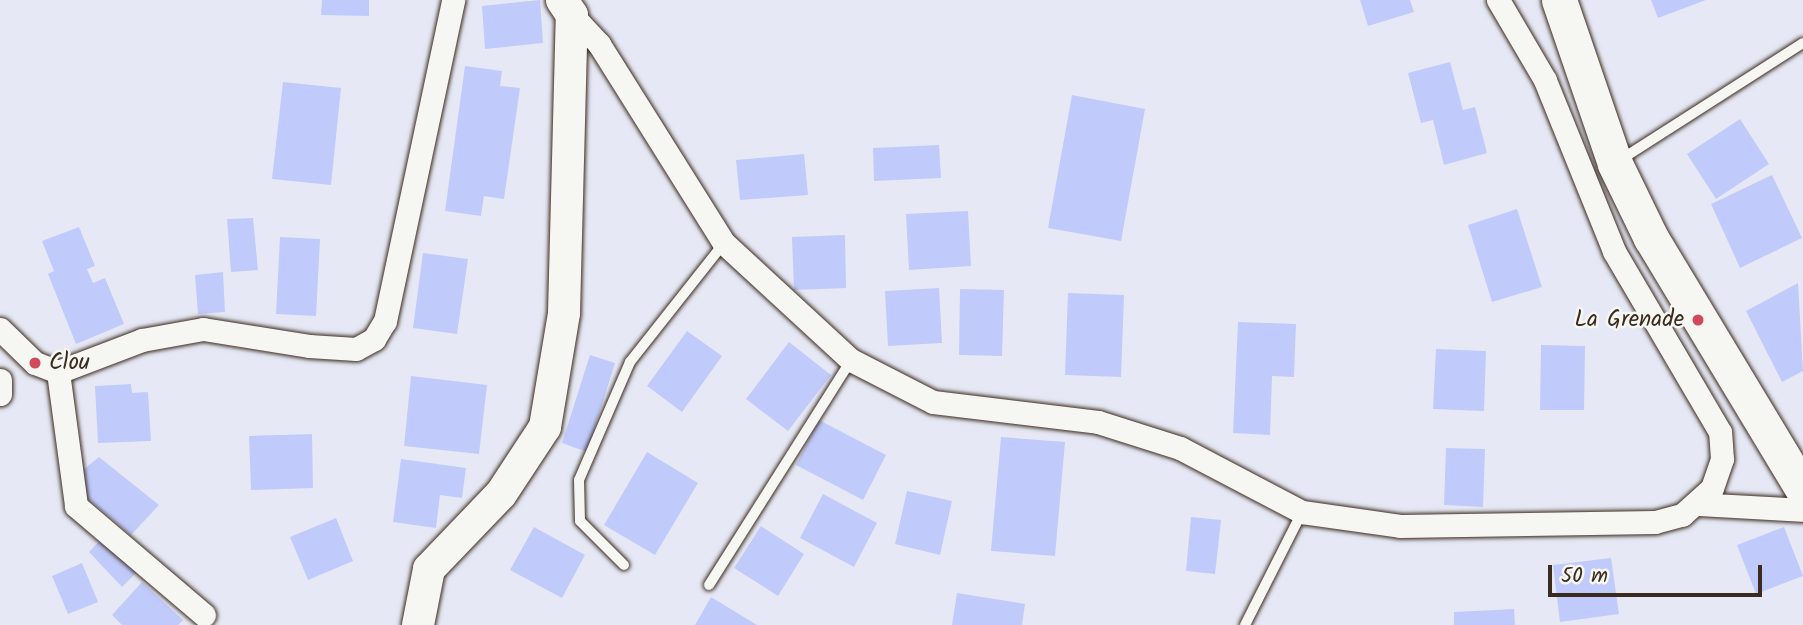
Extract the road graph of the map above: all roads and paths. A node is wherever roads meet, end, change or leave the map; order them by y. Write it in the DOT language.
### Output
graph roads {
  1 [pos="453,0"];
  2 [pos="1498,0"];
  3 [pos="1559,0"];
  4 [pos="1578,0"];
  5 [pos="567,7"];
  6 [pos="1573,41"];
  7 [pos="1803,43"];
  8 [pos="1615,164"];
  9 [pos="724,243"];
  10 [pos="0,329"];
  11 [pos="851,360"];
  12 [pos="58,372"];
  13 [pos="0,380"];
  14 [pos="0,394"];
  15 [pos="1803,490"];
  16 [pos="1697,505"];
  17 [pos="1803,510"];
  18 [pos="1302,512"];
  19 [pos="624,565"];
  20 [pos="709,585"];
  21 [pos="204,615"];
  22 [pos="418,625"];
  23 [pos="1245,625"];
  1 -- 12 [label="street"];
  2 -- 16 [label="street"];
  3 -- 6 [label="main road"];
  4 -- 6 [label="main road"];
  5 -- 9 [label="street"];
  5 -- 22 [label="street"];
  6 -- 8 [label="main road"];
  7 -- 8 [label="lane"];
  8 -- 15 [label="main road"];
  9 -- 11 [label="street"];
  9 -- 19 [label="lane"];
  10 -- 12 [label="street"];
  11 -- 18 [label="street"];
  11 -- 20 [label="lane"];
  12 -- 21 [label="street"];
  13 -- 14 [label="street"];
  16 -- 17 [label="street"];
  16 -- 18 [label="street"];
  18 -- 23 [label="lane"];
}
